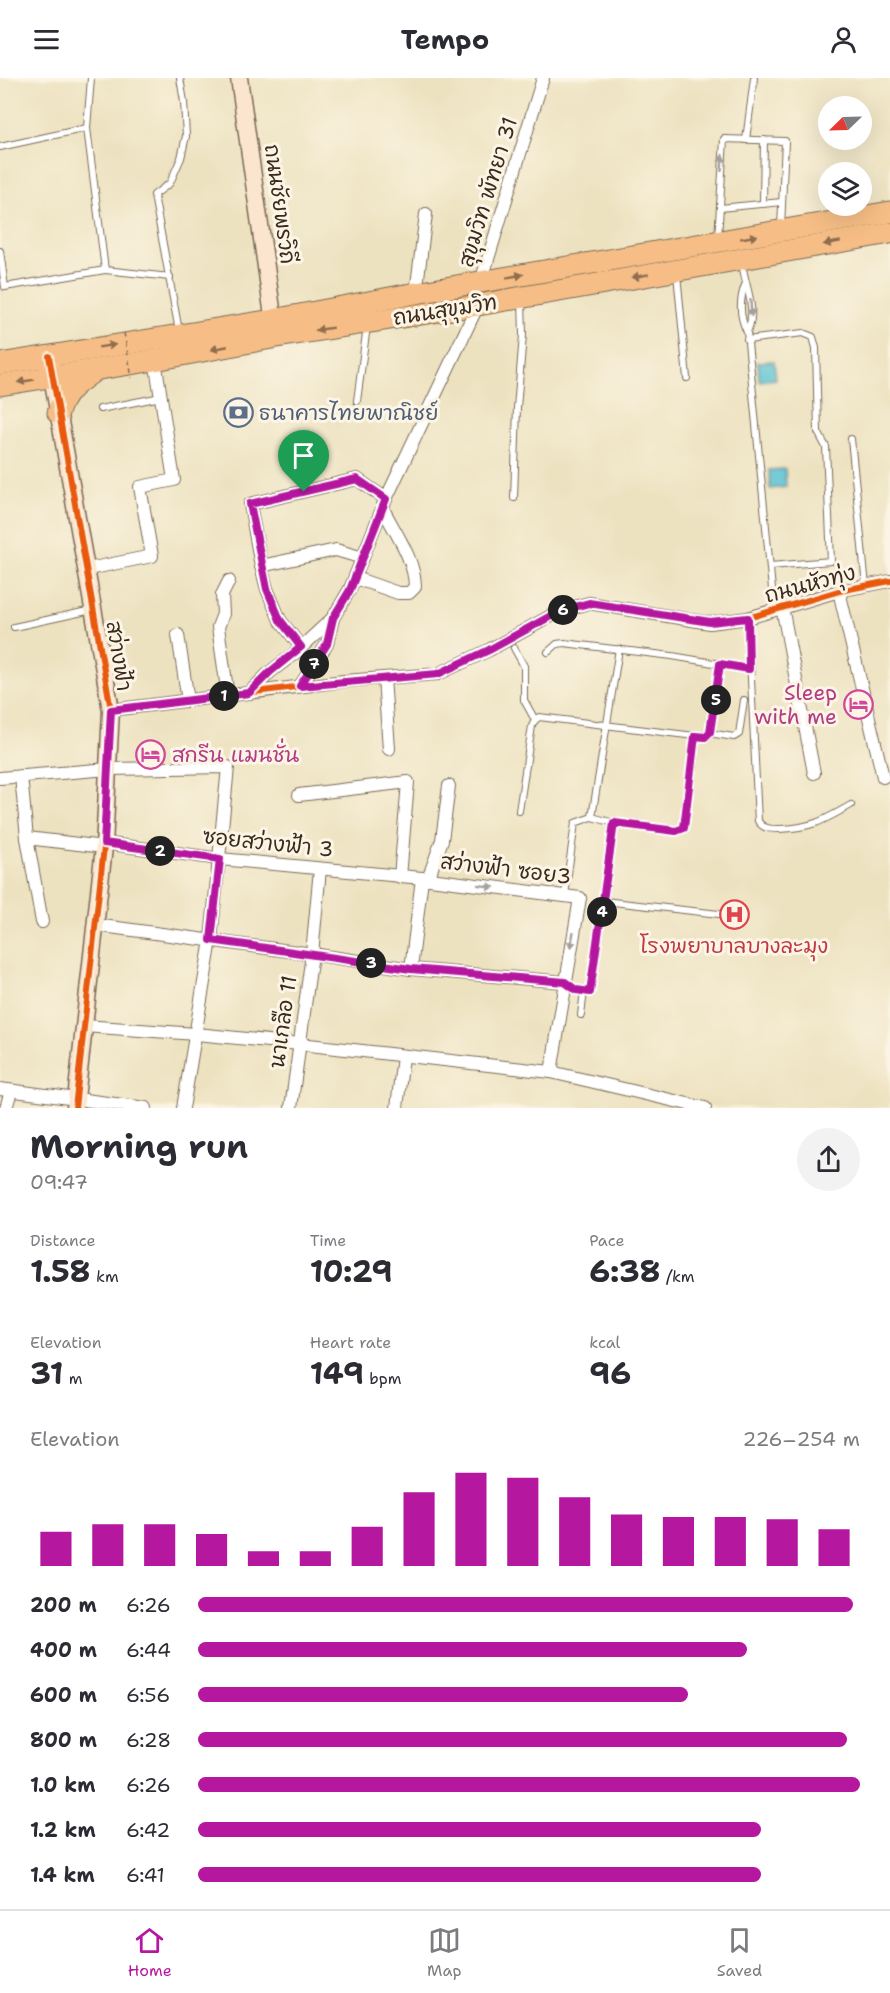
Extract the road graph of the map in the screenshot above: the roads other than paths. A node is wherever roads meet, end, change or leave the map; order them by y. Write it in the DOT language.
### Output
graph roads {
  1 [pos="92,78"];
  2 [pos="180,78"];
  3 [pos="239,78"];
  4 [pos="543,78"];
  5 [pos="754,78"];
  6 [pos="87,128"];
  7 [pos="746,140"];
  8 [pos="764,140"];
  9 [pos="0,147"];
  10 [pos="782,202"];
  11 [pos="763,204"];
  12 [pos="720,208"];
  13 [pos="890,212"];
  14 [pos="426,214"];
  15 [pos="780,231"];
  16 [pos="890,233"];
  17 [pos="717,242"];
  18 [pos="0,251"];
  19 [pos="741,259"];
  20 [pos="105,270"];
  21 [pos="677,270"];
  22 [pos="170,277"];
  23 [pos="481,282"];
  24 [pos="416,293"];
  25 [pos="522,297"];
  26 [pos="478,305"];
  27 [pos="368,322"];
  28 [pos="275,328"];
  29 [pos="180,334"];
  30 [pos="747,340"];
  31 [pos="49,356"];
  32 [pos="155,360"];
  33 [pos="0,364"];
  34 [pos="96,370"];
  35 [pos="52,377"];
  36 [pos="687,378"];
  37 [pos="0,385"];
  38 [pos="162,397"];
  39 [pos="357,401"];
  40 [pos="100,409"];
  41 [pos="58,413"];
  42 [pos="851,439"];
  43 [pos="514,498"];
  44 [pos="384,503"];
  45 [pos="363,558"];
  46 [pos="261,566"];
  47 [pos="770,566"];
  48 [pos="88,569"];
  49 [pos="355,578"];
  50 [pos="229,581"];
  51 [pos="890,581"];
  52 [pos="866,586"];
  53 [pos="839,591"];
  54 [pos="778,608"];
  55 [pos="95,610"];
  56 [pos="333,618"];
  57 [pos="748,618"];
  58 [pos="14,627"];
  59 [pos="178,635"];
  60 [pos="301,647"];
  61 [pos="514,648"];
  62 [pos="619,649"];
  63 [pos="548,652"];
  64 [pos="720,664"];
  65 [pos="749,669"];
  66 [pos="384,678"];
  67 [pos="300,686"];
  68 [pos="249,693"];
  69 [pos="228,696"];
  70 [pos="744,700"];
  71 [pos="188,701"];
  72 [pos="111,710"];
  73 [pos="535,720"];
  74 [pos="608,725"];
  75 [pos="709,734"];
  76 [pos="695,736"];
  77 [pos="389,748"];
  78 [pos="109,769"];
  79 [pos="814,773"];
  80 [pos="21,776"];
  81 [pos="883,777"];
  82 [pos="0,778"];
  83 [pos="449,786"];
  84 [pos="299,795"];
  85 [pos="850,805"];
  86 [pos="519,811"];
  87 [pos="592,817"];
  88 [pos="614,823"];
  89 [pos="27,838"];
  90 [pos="104,845"];
  91 [pos="220,859"];
  92 [pos="320,869"];
  93 [pos="400,877"];
  94 [pos="425,878"];
  95 [pos="565,896"];
  96 [pos="604,901"];
  97 [pos="719,914"];
  98 [pos="42,922"];
  99 [pos="95,925"];
  100 [pos="211,940"];
  101 [pos="312,954"];
  102 [pos="411,969"];
  103 [pos="565,982"];
  104 [pos="587,991"];
  105 [pos="581,1015"];
  106 [pos="84,1026"];
  107 [pos="196,1034"];
  108 [pos="300,1044"];
  109 [pos="403,1056"];
  110 [pos="551,1072"];
  111 [pos="6,1090"];
  112 [pos="76,1103"];
  113 [pos="6,1108"];
  114 [pos="146,1108"];
  115 [pos="183,1108"];
  116 [pos="291,1108"];
  117 [pos="397,1108"];
  118 [pos="705,1108"];
  1 -- 6 [label="lane"];
  2 -- 22 [label="lane"];
  3 -- 28 [label="street, ถนนชัยพรวิถี"];
  4 -- 23 [label="street, สุขุมวิท พัทยา 31"];
  5 -- 7 [label="lane"];
  6 -- 9 [label="lane"];
  6 -- 20 [label="lane"];
  7 -- 8 [label="lane"];
  12 -- 7 [label="lane, one-way"];
  8 -- 10 [label="lane"];
  8 -- 11 [label="lane"];
  10 -- 11 [label="lane"];
  10 -- 15 [label="lane"];
  11 -- 12 [label="lane"];
  12 -- 17 [label="lane"];
  13 -- 15 [label="highway, ถนนสุขุมวิท"];
  14 -- 24 [label="street"];
  17 -- 15 [label="highway, ถนนสุขุมวิท, one-way"];
  16 -- 19 [label="highway, ถนนสุขุมวิท, one-way"];
  23 -- 17 [label="highway, ถนนสุขุมวิท, one-way"];
  18 -- 20 [label="lane"];
  19 -- 21 [label="highway, ถนนสุขุมวิท"];
  19 -- 30 [label="lane"];
  20 -- 22 [label="lane"];
  21 -- 25 [label="highway, ถนนสุขุมวิท, one-way"];
  21 -- 36 [label="lane"];
  22 -- 29 [label="lane"];
  23 -- 24 [label="highway, ถนนสุขุมวิท"];
  24 -- 28 [label="highway, ถนนสุขุมวิท"];
  25 -- 26 [label="highway, ถนนสุขุมวิท"];
  25 -- 43 [label="lane"];
  26 -- 27 [label="highway, ถนนสุขุมวิท"];
  26 -- 44 [label="street"];
  27 -- 28 [label="highway, ถนนสุขุมวิท, one-way"];
  27 -- 39 [label="lane"];
  28 -- 29 [label="highway, ถนนสุขุมวิท"];
  28 -- 32 [label="highway, ถนนสุขุมวิท, one-way"];
  31 -- 29 [label="highway, ถนนสุขุมวิท, one-way"];
  30 -- 47 [label="lane"];
  30 -- 47 [label="lane"];
  31 -- 33 [label="highway, ถนนสุขุมวิท"];
  31 -- 35 [label="street, สว่างฟ้า"];
  32 -- 34 [label="highway, ถนนสุขุมวิท"];
  32 -- 38 [label="street"];
  34 -- 35 [label="highway, ถนนสุขุมวิท"];
  34 -- 41 [label="highway"];
  35 -- 37 [label="highway, ถนนสุขุมวิท, one-way"];
  35 -- 41 [label="street, สว่างฟ้า"];
  38 -- 40 [label="lane"];
  38 -- 48 [label="street"];
  41 -- 48 [label="street, สว่างฟ้า"];
  42 -- 52 [label="lane"];
  44 -- 45 [label="street"];
  44 -- 46 [label="street"];
  44 -- 49 [label="street"];
  45 -- 46 [label="street"];
  45 -- 49 [label="street"];
  46 -- 60 [label="street"];
  47 -- 54 [label="lane"];
  48 -- 55 [label="street, สว่างฟ้า"];
  49 -- 56 [label="street"];
  50 -- 69 [label="street"];
  51 -- 52 [label="street, ถนนหัวทุ่ง"];
  52 -- 53 [label="street, ถนนหัวทุ่ง"];
  53 -- 54 [label="street, ถนนหัวทุ่ง"];
  53 -- 81 [label="street"];
  54 -- 57 [label="street, ถนนหัวทุ่ง"];
  54 -- 79 [label="street"];
  55 -- 58 [label="lane"];
  55 -- 72 [label="street, สว่างฟ้า"];
  56 -- 60 [label="street"];
  56 -- 67 [label="street"];
  57 -- 65 [label="lane"];
  57 -- 66 [label="street, ถนนหัวทุ่ง"];
  59 -- 71 [label="street"];
  60 -- 68 [label="street"];
  61 -- 73 [label="lane"];
  62 -- 63 [label="lane"];
  62 -- 64 [label="lane"];
  62 -- 74 [label="lane"];
  64 -- 65 [label="lane"];
  64 -- 75 [label="lane"];
  65 -- 85 [label="lane"];
  66 -- 67 [label="street, ถนนหัวทุ่ง"];
  66 -- 77 [label="street"];
  67 -- 68 [label="street, ถนนหัวทุ่ง"];
  68 -- 69 [label="street, ถนนหัวทุ่ง"];
  69 -- 71 [label="street, ถนนหัวทุ่ง"];
  70 -- 75 [label="lane"];
  71 -- 72 [label="street, ถนนหัวทุ่ง"];
  72 -- 78 [label="street, สว่างฟ้า"];
  73 -- 74 [label="lane"];
  73 -- 86 [label="lane"];
  74 -- 76 [label="lane"];
  74 -- 87 [label="lane"];
  75 -- 76 [label="lane"];
  76 -- 88 [label="lane"];
  78 -- 80 [label="street"];
  78 -- 90 [label="street, สว่างฟ้า"];
  78 -- 91 [label="street"];
  80 -- 82 [label="street"];
  80 -- 89 [label="street"];
  83 -- 94 [label="street"];
  84 -- 93 [label="street"];
  87 -- 88 [label="lane"];
  87 -- 95 [label="lane"];
  88 -- 96 [label="lane"];
  89 -- 90 [label="street, ซอยสว่างฟ้า 3"];
  89 -- 98 [label="street"];
  90 -- 91 [label="street, ซอยสว่างฟ้า 3"];
  90 -- 99 [label="street, สว่างฟ้า"];
  91 -- 92 [label="street, ซอยสว่างฟ้า 3"];
  91 -- 100 [label="street"];
  92 -- 93 [label="street, ซอยสว่างฟ้า 3"];
  92 -- 101 [label="street, นาเกลือ 11"];
  93 -- 94 [label="street, ซอยสว่างฟ้า 3"];
  94 -- 95 [label="street, สว่างฟ้า ซอย3, one-way"];
  94 -- 102 [label="street"];
  95 -- 103 [label="street, สว่างฟ้า ซอย3, one-way"];
  96 -- 97 [label="lane"];
  96 -- 104 [label="lane"];
  99 -- 100 [label="street"];
  99 -- 106 [label="street, สว่างฟ้า"];
  100 -- 101 [label="street"];
  100 -- 107 [label="street"];
  101 -- 102 [label="street"];
  101 -- 108 [label="street, นาเกลือ 11"];
  102 -- 103 [label="street"];
  103 -- 104 [label="lane"];
  103 -- 110 [label="street"];
  104 -- 105 [label="lane"];
  106 -- 107 [label="street"];
  106 -- 112 [label="street, สว่างฟ้า"];
  107 -- 108 [label="street"];
  107 -- 115 [label="street"];
  108 -- 109 [label="street"];
  108 -- 116 [label="street, นาเกลือ 11"];
  109 -- 110 [label="street"];
  109 -- 117 [label="street"];
  110 -- 118 [label="street"];
  111 -- 112 [label="street"];
  111 -- 113 [label="street"];
  112 -- 114 [label="street"];
}
